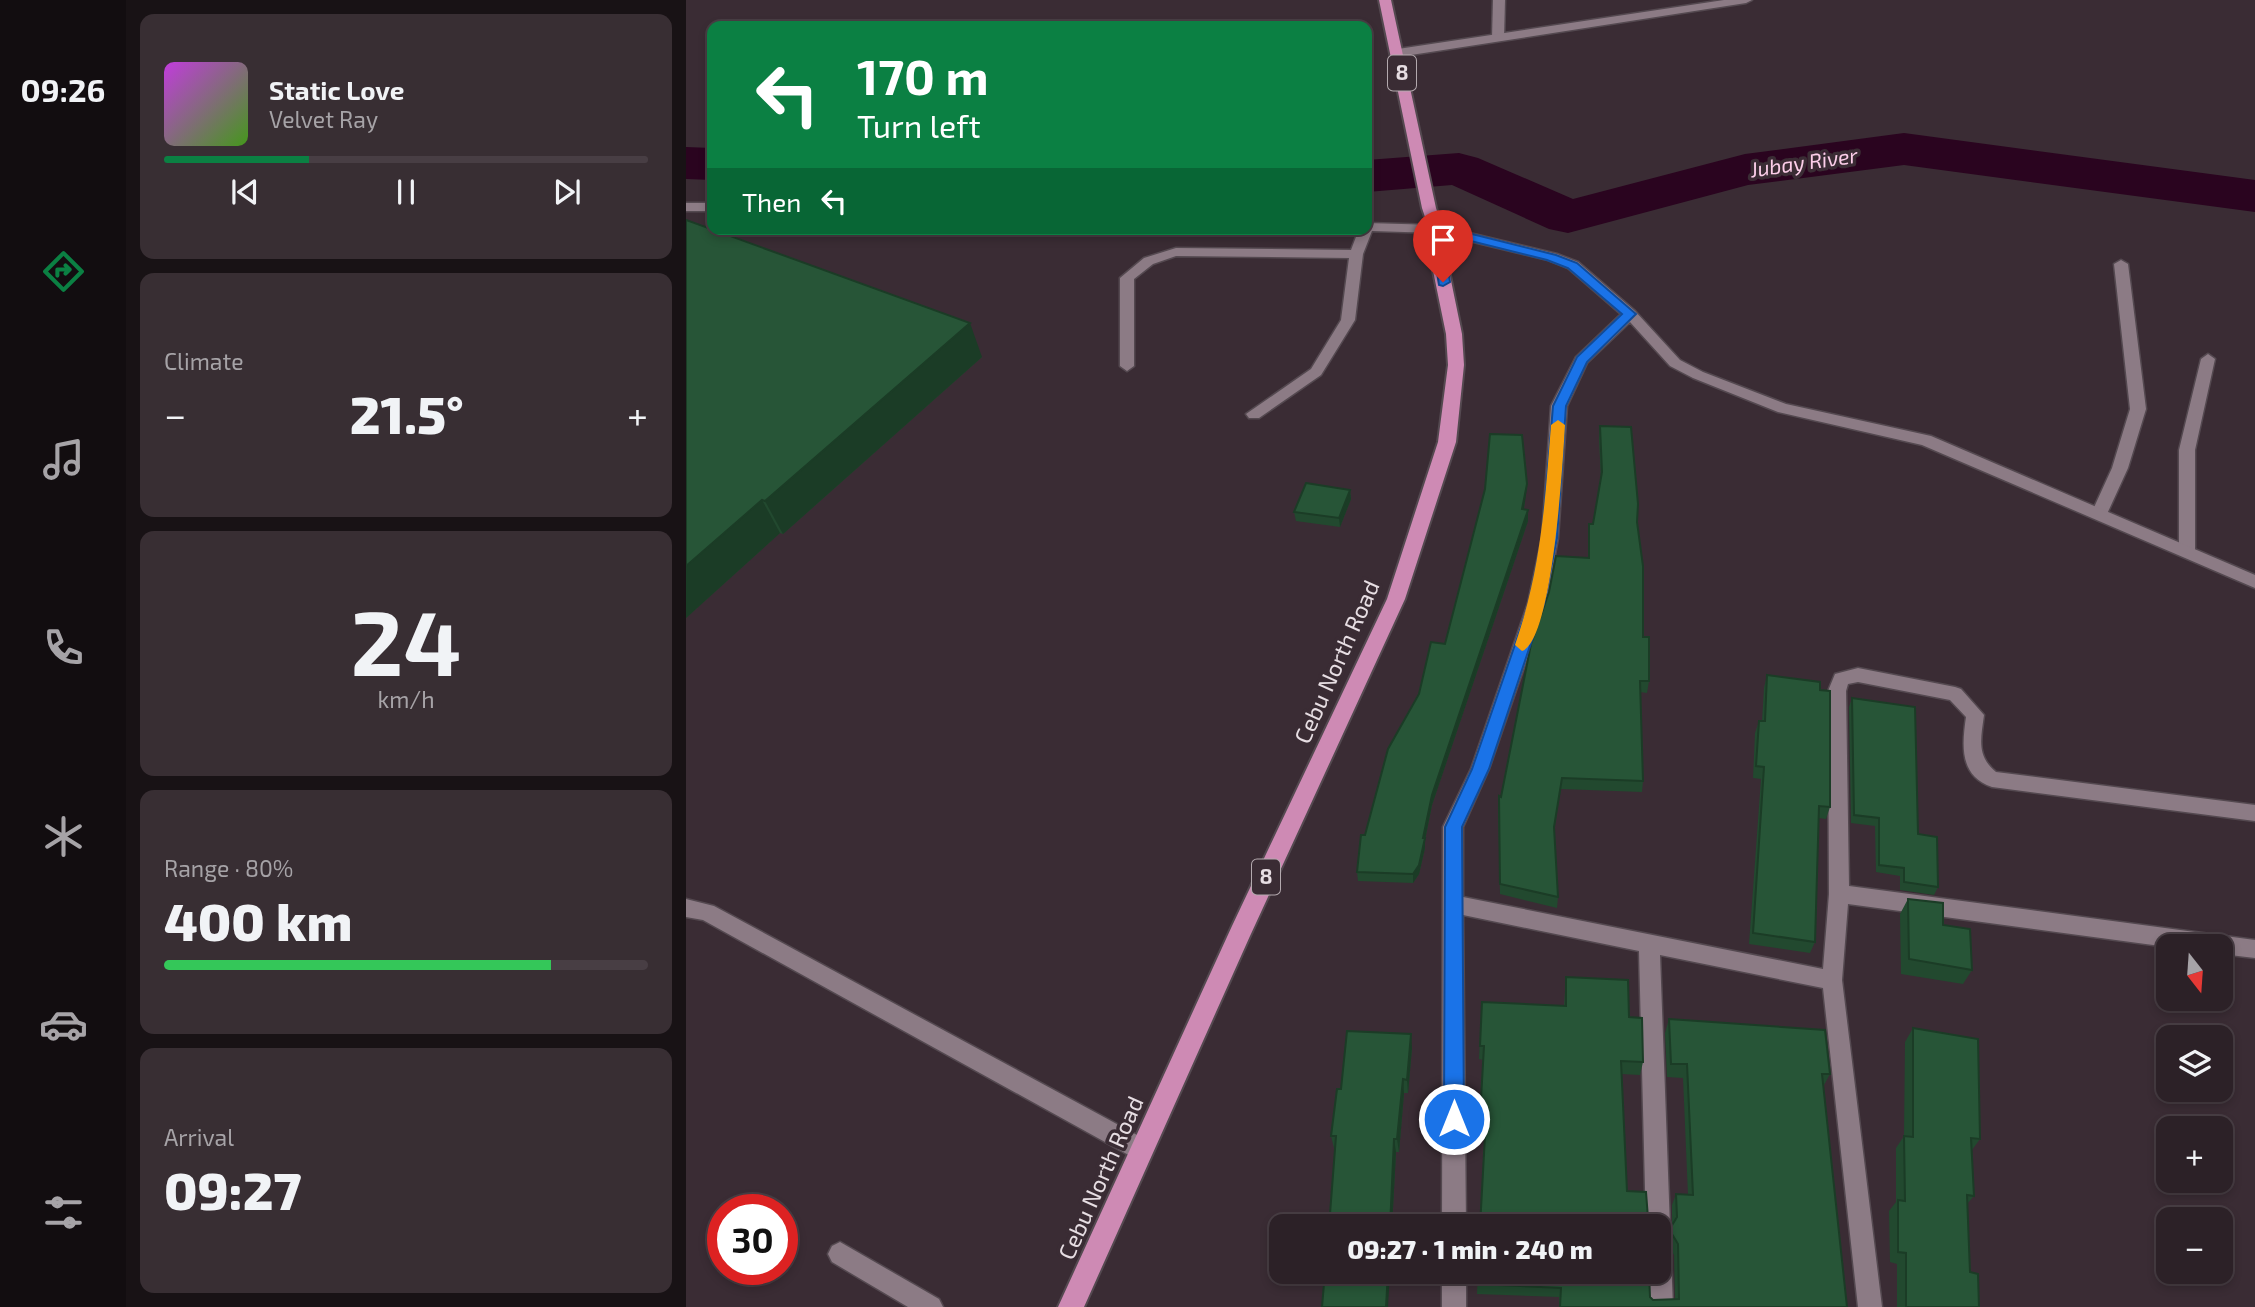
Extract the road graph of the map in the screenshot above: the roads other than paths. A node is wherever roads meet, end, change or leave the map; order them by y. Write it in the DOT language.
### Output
graph roads {
  1 [pos="1385,0"];
  2 [pos="1499,0"];
  3 [pos="1746,0"];
  4 [pos="1498,38"];
  5 [pos="1398,53"];
  6 [pos="686,207"];
  7 [pos="707,207"];
  8 [pos="1372,228"];
  9 [pos="1436,229"];
  10 [pos="1363,235"];
  11 [pos="1356,254"];
  12 [pos="2121,264"];
  13 [pos="1630,314"];
  14 [pos="2208,359"];
  15 [pos="1127,366"];
  16 [pos="1254,414"];
  17 [pos="2099,514"];
  18 [pos="2187,552"];
  19 [pos="2255,582"];
  20 [pos="2255,813"];
  21 [pos="1839,894"];
  22 [pos="1454,904"];
  23 [pos="686,908"];
  24 [pos="1649,942"];
  25 [pos="2255,949"];
  26 [pos="1832,980"];
  27 [pos="1142,1150"];
  28 [pos="1454,1214"];
  29 [pos="1658,1214"];
  30 [pos="840,1254"];
  31 [pos="1454,1284"];
  32 [pos="1660,1284"];
  33 [pos="931,1307"];
  34 [pos="1071,1307"];
  35 [pos="1454,1307"];
  36 [pos="1661,1307"];
  37 [pos="1870,1307"];
  1 -- 5 [label="highway, Cebu North Road / 8"];
  2 -- 4 [label="street"];
  3 -- 4 [label="street"];
  4 -- 5 [label="street"];
  5 -- 9 [label="highway, Cebu North Road / 8"];
  6 -- 7 [label="street"];
  8 -- 9 [label="street"];
  9 -- 13 [label="street"];
  9 -- 27 [label="highway, Cebu North Road / 8"];
  10 -- 11 [label="street"];
  11 -- 15 [label="street"];
  11 -- 16 [label="street"];
  12 -- 17 [label="street"];
  13 -- 17 [label="street"];
  13 -- 22 [label="street"];
  14 -- 18 [label="street"];
  17 -- 18 [label="street"];
  18 -- 19 [label="street"];
  20 -- 21 [label="street"];
  21 -- 25 [label="street"];
  21 -- 26 [label="street"];
  22 -- 24 [label="street"];
  22 -- 28 [label="street"];
  23 -- 27 [label="street"];
  24 -- 26 [label="street"];
  24 -- 29 [label="street"];
  26 -- 37 [label="street"];
  27 -- 34 [label="highway, Cebu North Road / 8"];
  30 -- 33 [label="street"];
  31 -- 35 [label="street"];
  32 -- 36 [label="street"];
}
